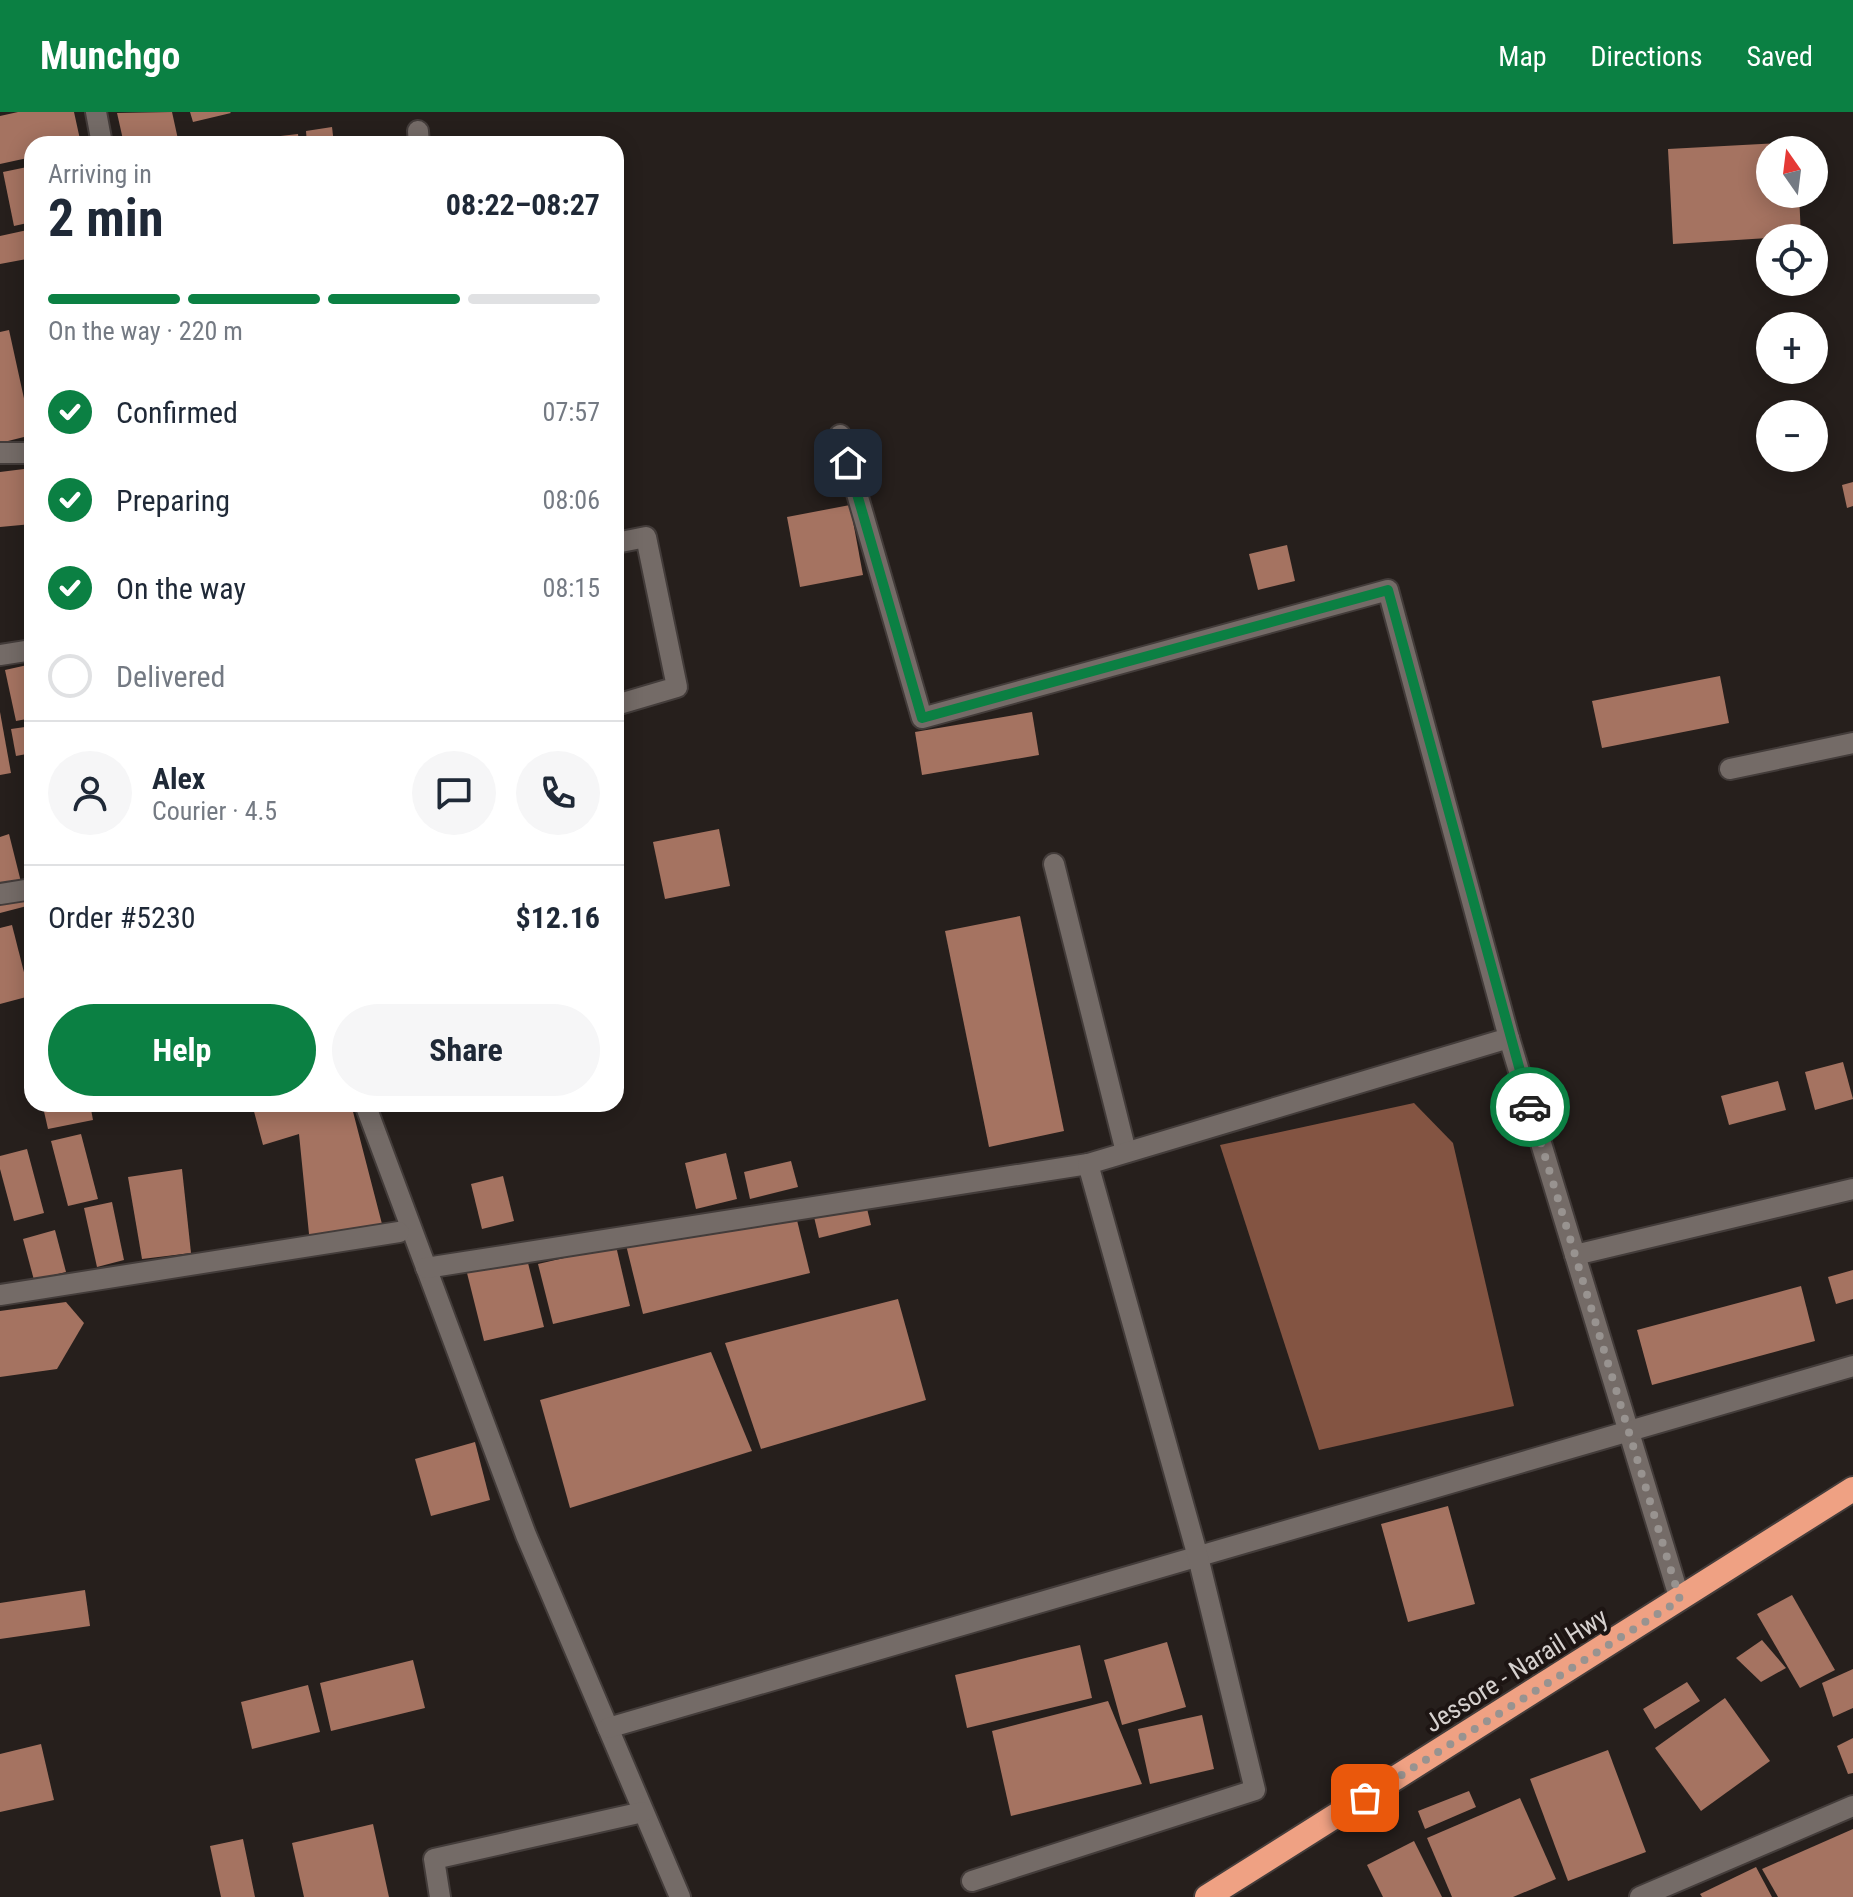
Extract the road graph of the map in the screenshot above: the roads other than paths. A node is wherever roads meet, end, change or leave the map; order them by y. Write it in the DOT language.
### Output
graph roads {
  1 [pos="96,112"];
  2 [pos="100,136"];
  3 [pos="840,435"];
  4 [pos="0,453"];
  5 [pos="24,453"];
  6 [pos="624,541"];
  7 [pos="24,651"];
  8 [pos="0,655"];
  9 [pos="624,703"];
  10 [pos="1853,743"];
  11 [pos="1730,769"];
  12 [pos="1054,864"];
  13 [pos="24,890"];
  14 [pos="0,894"];
  15 [pos="1509,1038"];
  16 [pos="368,1112"];
  17 [pos="1126,1152"];
  18 [pos="1088,1164"];
  19 [pos="1853,1189"];
  20 [pos="399,1232"];
  21 [pos="1575,1255"];
  22 [pos="426,1268"];
  23 [pos="0,1295"];
  24 [pos="1853,1366"];
  25 [pos="1629,1432"];
  26 [pos="1853,1489"];
  27 [pos="1198,1557"];
  28 [pos="1680,1600"];
  29 [pos="608,1728"];
  30 [pos="1853,1806"];
  31 [pos="643,1812"];
  32 [pos="972,1881"];
  33 [pos="440,1897"];
  34 [pos="680,1897"];
  35 [pos="1207,1897"];
  36 [pos="1640,1897"];
  1 -- 2 [label="street"];
  3 -- 15 [label="street"];
  4 -- 5 [label="street"];
  6 -- 9 [label="street"];
  7 -- 8 [label="street"];
  10 -- 11 [label="street"];
  12 -- 17 [label="street"];
  13 -- 14 [label="street"];
  15 -- 17 [label="street"];
  15 -- 21 [label="street"];
  16 -- 22 [label="street"];
  17 -- 18 [label="street"];
  18 -- 22 [label="street"];
  18 -- 27 [label="street"];
  19 -- 21 [label="street"];
  20 -- 23 [label="street"];
  21 -- 25 [label="street"];
  22 -- 29 [label="street"];
  24 -- 25 [label="street"];
  25 -- 27 [label="street"];
  25 -- 28 [label="street"];
  26 -- 28 [label="highway, Jessore - Narail Hwy"];
  27 -- 29 [label="street"];
  27 -- 32 [label="street"];
  28 -- 35 [label="highway, Jessore - Narail Hwy"];
  29 -- 31 [label="street"];
  30 -- 36 [label="street"];
  31 -- 33 [label="street"];
  31 -- 34 [label="street"];
}
